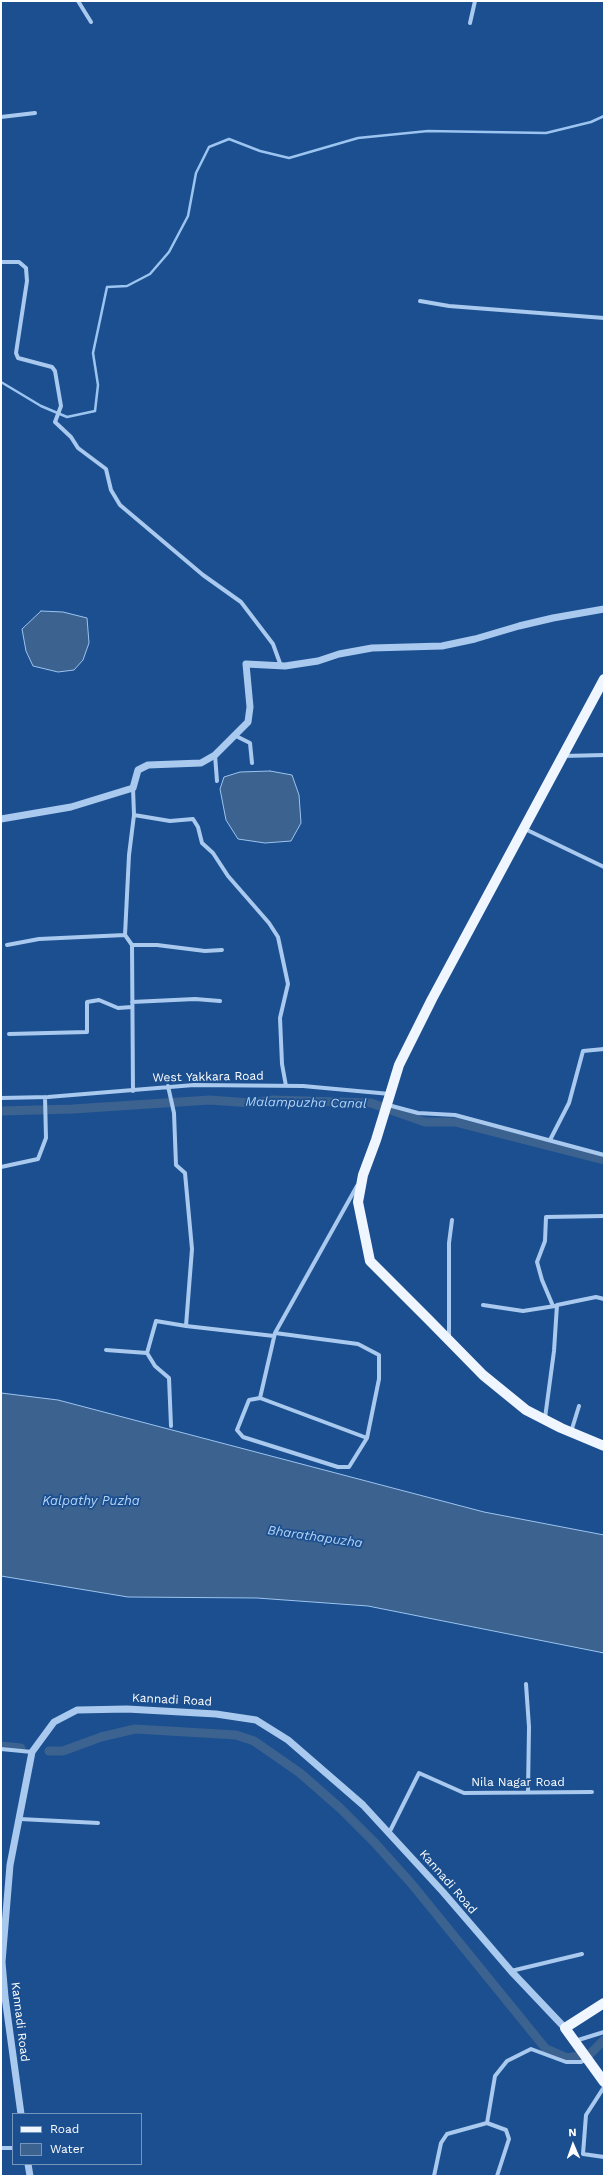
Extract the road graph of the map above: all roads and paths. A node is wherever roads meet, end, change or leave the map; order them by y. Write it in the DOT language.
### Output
graph roads {
  1 [pos="78,1"];
  2 [pos="475,1"];
  3 [pos="91,22"];
  4 [pos="470,23"];
  5 [pos="35,113"];
  6 [pos="1,117"];
  7 [pos="1,262"];
  8 [pos="420,301"];
  9 [pos="604,318"];
  10 [pos="604,609"];
  11 [pos="281,666"];
  12 [pos="604,679"];
  13 [pos="236,736"];
  14 [pos="604,755"];
  15 [pos="215,756"];
  16 [pos="563,756"];
  17 [pos="252,763"];
  18 [pos="217,781"];
  19 [pos="133,788"];
  20 [pos="134,815"];
  21 [pos="1,819"];
  22 [pos="525,829"];
  23 [pos="604,867"];
  24 [pos="125,935"];
  25 [pos="132,945"];
  26 [pos="7,946"];
  27 [pos="222,950"];
  28 [pos="220,1001"];
  29 [pos="132,1005"];
  30 [pos="9,1034"];
  31 [pos="604,1049"];
  32 [pos="168,1086"];
  33 [pos="286,1086"];
  34 [pos="133,1090"];
  35 [pos="391,1094"];
  36 [pos="45,1097"];
  37 [pos="1,1098"];
  38 [pos="387,1109"];
  39 [pos="550,1140"];
  40 [pos="604,1156"];
  41 [pos="1,1168"];
  42 [pos="363,1175"];
  43 [pos="604,1216"];
  44 [pos="452,1220"];
  45 [pos="604,1299"];
  46 [pos="483,1305"];
  47 [pos="555,1306"];
  48 [pos="186,1326"];
  49 [pos="275,1335"];
  50 [pos="449,1340"];
  51 [pos="106,1350"];
  52 [pos="147,1353"];
  53 [pos="260,1398"];
  54 [pos="579,1406"];
  55 [pos="545,1420"];
  56 [pos="171,1426"];
  57 [pos="571,1433"];
  58 [pos="367,1438"];
  59 [pos="604,1446"];
  60 [pos="526,1684"];
  61 [pos="1,1749"];
  62 [pos="32,1752"];
  63 [pos="528,1792"];
  64 [pos="592,1792"];
  65 [pos="20,1819"];
  66 [pos="98,1823"];
  67 [pos="389,1833"];
  68 [pos="3,1903"];
  69 [pos="582,1954"];
  70 [pos="511,1971"];
  71 [pos="604,2003"];
  72 [pos="565,2028"];
  73 [pos="604,2032"];
  74 [pos="575,2042"];
  75 [pos="587,2059"];
  76 [pos="604,2082"];
  77 [pos="604,2087"];
  78 [pos="22,2113"];
  79 [pos="487,2123"];
  80 [pos="1,2148"];
  81 [pos="12,2148"];
  82 [pos="604,2157"];
  83 [pos="28,2165"];
  84 [pos="30,2176"];
  85 [pos="434,2176"];
  86 [pos="497,2176"];
  1 -- 3 [label="street"];
  2 -- 4 [label="street"];
  5 -- 6 [label="street"];
  7 -- 11 [label="street"];
  8 -- 9 [label="street"];
  10 -- 11 [label="street"];
  11 -- 13 [label="street"];
  12 -- 16 [label="main road"];
  13 -- 15 [label="street"];
  13 -- 17 [label="street"];
  14 -- 16 [label="street"];
  15 -- 18 [label="street"];
  15 -- 19 [label="street"];
  16 -- 22 [label="main road"];
  19 -- 20 [label="street"];
  19 -- 21 [label="street"];
  20 -- 24 [label="street"];
  20 -- 33 [label="street"];
  22 -- 23 [label="street"];
  22 -- 35 [label="main road"];
  24 -- 25 [label="street"];
  24 -- 26 [label="street"];
  25 -- 27 [label="street"];
  25 -- 29 [label="street"];
  28 -- 29 [label="street"];
  29 -- 30 [label="street"];
  29 -- 34 [label="street"];
  31 -- 39 [label="street"];
  32 -- 33 [label="street, West Yakkara Road"];
  32 -- 34 [label="street, West Yakkara Road"];
  32 -- 48 [label="street"];
  33 -- 35 [label="street, West Yakkara Road"];
  34 -- 36 [label="street, West Yakkara Road"];
  35 -- 38 [label="main road"];
  36 -- 37 [label="street, West Yakkara Road"];
  36 -- 41 [label="street"];
  38 -- 39 [label="street"];
  38 -- 42 [label="main road"];
  39 -- 40 [label="street"];
  42 -- 49 [label="street"];
  42 -- 50 [label="main road"];
  43 -- 47 [label="street"];
  44 -- 50 [label="street"];
  45 -- 47 [label="street"];
  46 -- 47 [label="street"];
  47 -- 55 [label="street"];
  48 -- 49 [label="street"];
  48 -- 52 [label="street"];
  49 -- 53 [label="street"];
  49 -- 58 [label="street"];
  50 -- 55 [label="main road"];
  51 -- 52 [label="street"];
  52 -- 56 [label="street"];
  53 -- 58 [label="street"];
  53 -- 58 [label="street"];
  54 -- 57 [label="street"];
  55 -- 57 [label="main road"];
  57 -- 59 [label="main road"];
  60 -- 63 [label="street"];
  61 -- 62 [label="street"];
  62 -- 65 [label="street, Kannadi Road"];
  62 -- 67 [label="street, Kannadi Road"];
  63 -- 64 [label="street, Nila Nagar Road"];
  63 -- 67 [label="street, Nila Nagar Road"];
  65 -- 66 [label="street"];
  65 -- 68 [label="street, Kannadi Road"];
  67 -- 70 [label="street, Kannadi Road"];
  68 -- 78 [label="street, Kannadi Road"];
  69 -- 70 [label="street"];
  70 -- 72 [label="street, Kannadi Road"];
  71 -- 72 [label="main road"];
  72 -- 74 [label="main road"];
  73 -- 74 [label="street"];
  74 -- 75 [label="main road"];
  75 -- 76 [label="main road"];
  75 -- 79 [label="street"];
  77 -- 82 [label="street"];
  79 -- 85 [label="street"];
  79 -- 86 [label="street"];
  80 -- 81 [label="street"];
  83 -- 84 [label="street"];
}
